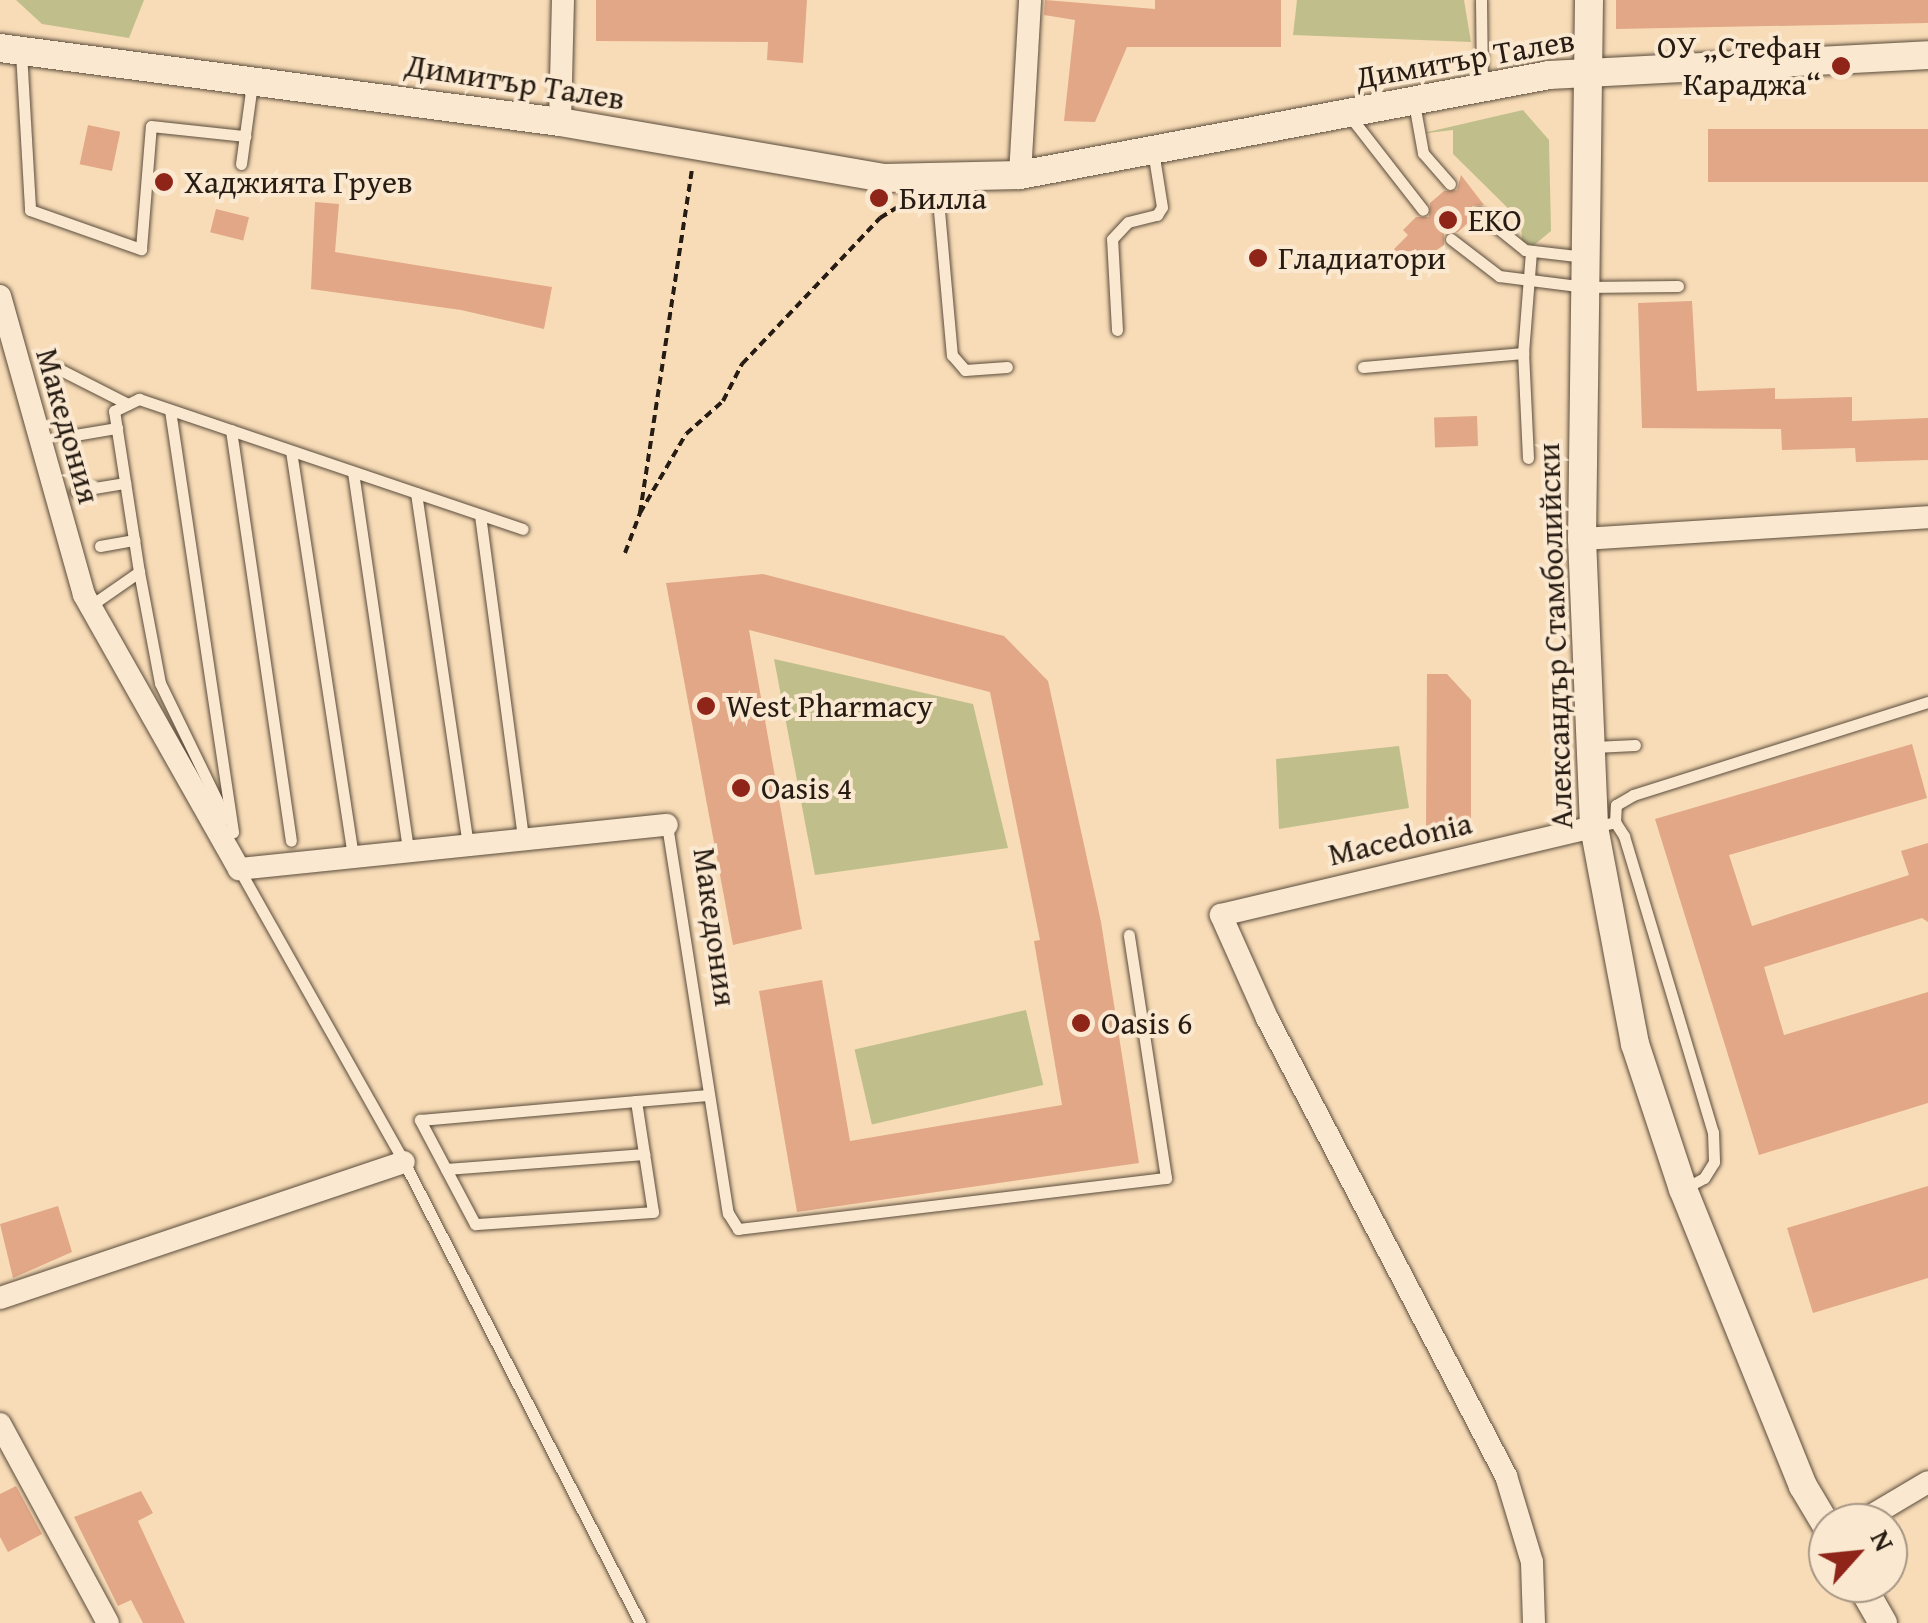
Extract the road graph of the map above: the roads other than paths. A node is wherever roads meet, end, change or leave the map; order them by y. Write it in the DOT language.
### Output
graph roads {
  1 [pos="563,0"];
  2 [pos="1030,0"];
  3 [pos="1480,0"];
  4 [pos="1589,0"];
  5 [pos="11,48"];
  6 [pos="1928,55"];
  7 [pos="1587,72"];
  8 [pos="253,80"];
  9 [pos="1482,91"];
  10 [pos="1414,103"];
  11 [pos="1349,115"];
  12 [pos="560,122"];
  13 [pos="245,136"];
  14 [pos="1152,151"];
  15 [pos="241,164"];
  16 [pos="1020,175"];
  17 [pos="936,177"];
  18 [pos="1450,184"];
  19 [pos="1423,210"];
  20 [pos="1479,213"];
  21 [pos="1451,239"];
  22 [pos="1531,252"];
  23 [pos="1585,256"];
  24 [pos="1526,280"];
  25 [pos="1678,286"];
  26 [pos="1585,287"];
  27 [pos="0,296"];
  28 [pos="1116,330"];
  29 [pos="1523,353"];
  30 [pos="1363,366"];
  31 [pos="54,367"];
  32 [pos="1007,367"];
  33 [pos="128,404"];
  34 [pos="170,410"];
  35 [pos="117,428"];
  36 [pos="230,430"];
  37 [pos="63,436"];
  38 [pos="291,451"];
  39 [pos="1528,458"];
  40 [pos="354,472"];
  41 [pos="125,483"];
  42 [pos="76,491"];
  43 [pos="416,493"];
  44 [pos="480,515"];
  45 [pos="1928,517"];
  46 [pos="524,529"];
  47 [pos="1582,539"];
  48 [pos="134,540"];
  49 [pos="100,546"];
  50 [pos="139,572"];
  51 [pos="90,606"];
  52 [pos="1928,702"];
  53 [pos="1635,746"];
  54 [pos="1589,747"];
  55 [pos="666,824"];
  56 [pos="1604,824"];
  57 [pos="522,839"];
  58 [pos="292,840"];
  59 [pos="468,844"];
  60 [pos="408,851"];
  61 [pos="352,857"];
  62 [pos="239,869"];
  63 [pos="1130,934"];
  64 [pos="708,1095"];
  65 [pos="636,1101"];
  66 [pos="644,1154"];
  67 [pos="404,1162"];
  68 [pos="446,1170"];
  69 [pos="1683,1189"];
  70 [pos="0,1298"];
  71 [pos="0,1424"];
  72 [pos="1928,1482"];
  73 [pos="1813,1503"];
  74 [pos="1893,1503"];
  75 [pos="108,1623"];
  76 [pos="640,1623"];
  77 [pos="1534,1623"];
  1 -- 12 [label="street"];
  2 -- 16 [label="street"];
  3 -- 9 [label="lane"];
  4 -- 7 [label="street, Александър Стамболийски"];
  5 -- 8 [label="street, Димитър Талев"];
  5 -- 13 [label="lane"];
  6 -- 7 [label="street, Димитър Талев"];
  7 -- 9 [label="street, Димитър Талев"];
  7 -- 23 [label="street, Александър Стамболийски"];
  8 -- 12 [label="street, Димитър Талев"];
  8 -- 13 [label="lane"];
  9 -- 10 [label="street, Димитър Талев"];
  10 -- 11 [label="street, Димитър Талев"];
  10 -- 18 [label="lane"];
  11 -- 14 [label="street, Димитър Талев"];
  11 -- 19 [label="lane"];
  12 -- 17 [label="street, Димитър Талев"];
  13 -- 15 [label="lane"];
  14 -- 16 [label="street, Димитър Талев"];
  14 -- 28 [label="lane"];
  16 -- 17 [label="street, Димитър Талев"];
  17 -- 32 [label="lane"];
  20 -- 22 [label="lane"];
  21 -- 24 [label="lane"];
  22 -- 23 [label="lane"];
  22 -- 24 [label="lane"];
  23 -- 26 [label="street, Александър Стамболийски"];
  24 -- 26 [label="lane"];
  24 -- 29 [label="lane"];
  25 -- 26 [label="lane"];
  26 -- 47 [label="street, Александър Стамболийски"];
  27 -- 51 [label="street, Македония"];
  29 -- 30 [label="lane"];
  29 -- 39 [label="lane"];
  31 -- 33 [label="lane"];
  33 -- 34 [label="lane"];
  33 -- 35 [label="lane"];
  34 -- 36 [label="lane"];
  34 -- 50 [label="lane"];
  35 -- 37 [label="lane"];
  35 -- 41 [label="lane"];
  36 -- 38 [label="lane"];
  36 -- 58 [label="lane"];
  38 -- 40 [label="lane"];
  38 -- 61 [label="lane"];
  40 -- 43 [label="lane"];
  40 -- 60 [label="lane"];
  41 -- 42 [label="lane"];
  41 -- 48 [label="lane"];
  43 -- 44 [label="lane"];
  43 -- 59 [label="lane"];
  44 -- 46 [label="lane"];
  44 -- 57 [label="lane"];
  45 -- 47 [label="street"];
  47 -- 54 [label="street, Александър Стамболийски"];
  48 -- 49 [label="lane"];
  48 -- 50 [label="lane"];
  50 -- 51 [label="lane"];
  51 -- 62 [label="street, Македония"];
  52 -- 56 [label="lane"];
  53 -- 54 [label="lane"];
  54 -- 56 [label="street, Александър Стамболийски"];
  55 -- 57 [label="street, Македония"];
  55 -- 64 [label="lane, Македония"];
  56 -- 69 [label="street, Александър Стамболийски"];
  56 -- 69 [label="lane"];
  56 -- 77 [label="street, Macedonia"];
  57 -- 59 [label="street, Македония"];
  59 -- 60 [label="street, Македония"];
  60 -- 61 [label="street, Македония"];
  61 -- 62 [label="street, Македония"];
  62 -- 67 [label="lane"];
  63 -- 64 [label="lane, Македония"];
  64 -- 65 [label="lane"];
  65 -- 66 [label="lane"];
  65 -- 68 [label="lane"];
  66 -- 68 [label="lane"];
  66 -- 68 [label="lane"];
  67 -- 70 [label="street"];
  67 -- 76 [label="lane"];
  69 -- 73 [label="street, Александър Стамболийски"];
  71 -- 75 [label="street"];
  72 -- 74 [label="street"];
}
